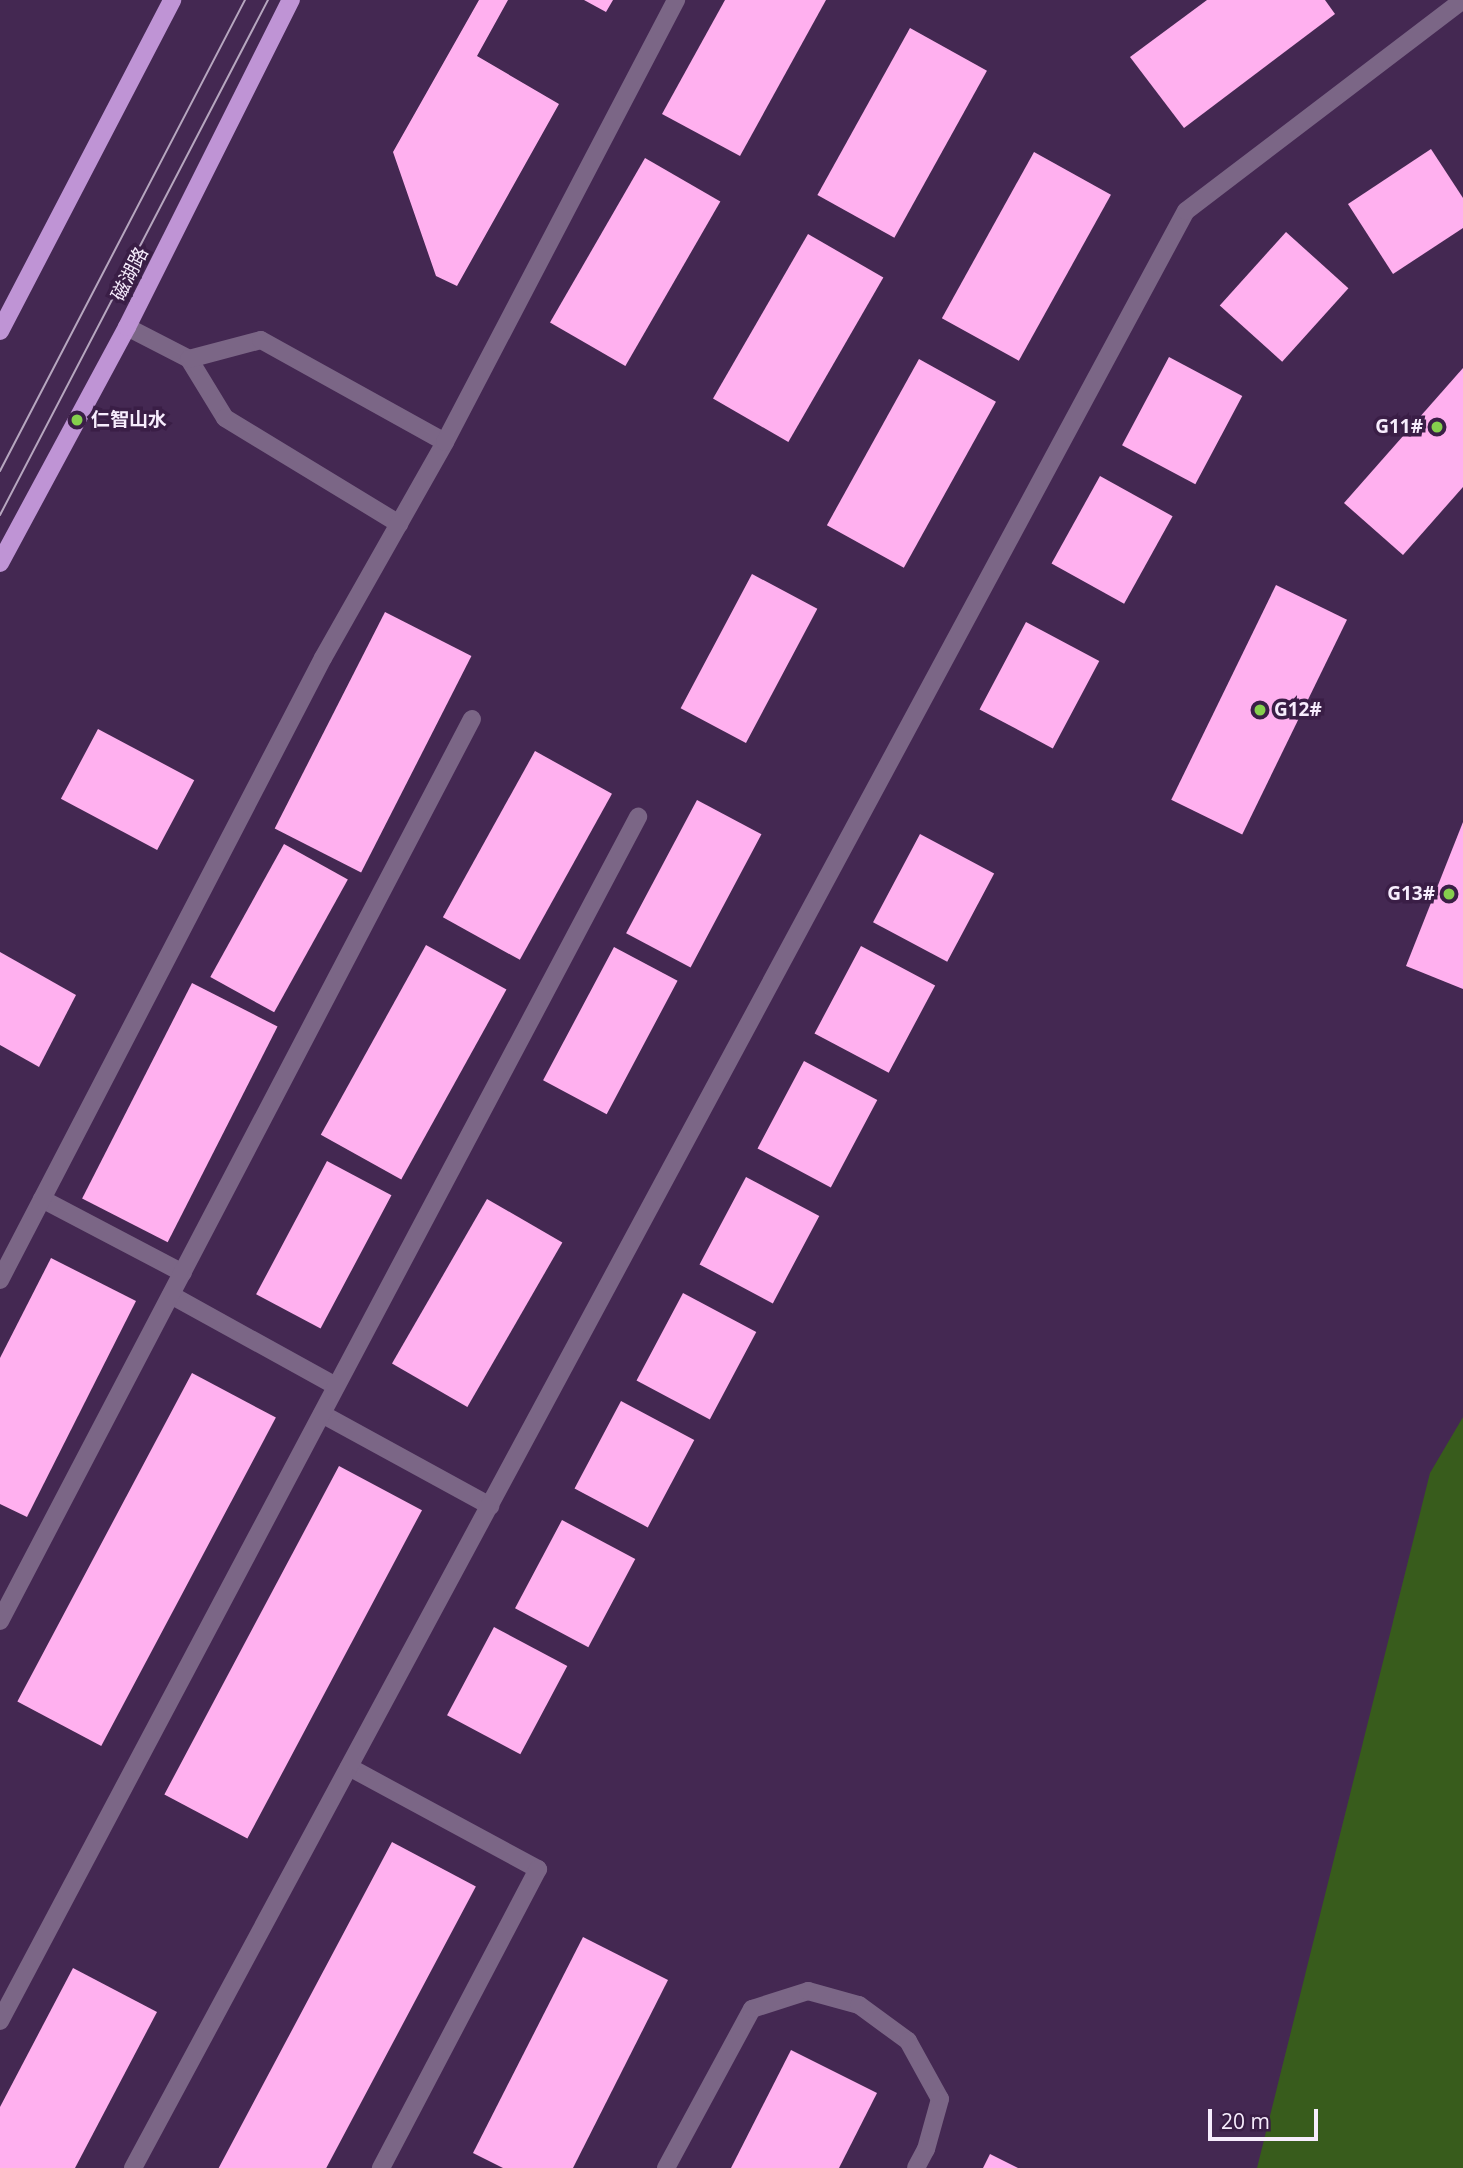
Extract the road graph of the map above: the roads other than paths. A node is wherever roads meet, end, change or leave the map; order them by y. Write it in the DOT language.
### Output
graph roads {
  1 [pos="172,0"];
  2 [pos="291,0"];
  3 [pos="676,0"];
  4 [pos="1463,0"];
  5 [pos="127,327"];
  6 [pos="0,331"];
  7 [pos="189,359"];
  8 [pos="445,442"];
  9 [pos="399,524"];
  10 [pos="0,563"];
  11 [pos="472,719"];
  12 [pos="638,817"];
  13 [pos="42,1199"];
  14 [pos="183,1273"];
  15 [pos="0,1280"];
  16 [pos="171,1294"];
  17 [pos="334,1385"];
  18 [pos="322,1414"];
  19 [pos="490,1506"];
  20 [pos="0,1621"];
  21 [pos="349,1766"];
  22 [pos="0,2021"];
  23 [pos="133,2168"];
  24 [pos="381,2168"];
  25 [pos="666,2168"];
  26 [pos="916,2168"];
  1 -- 6 [label="main road"];
  2 -- 5 [label="main road, 磁湖路"];
  3 -- 8 [label="street"];
  4 -- 19 [label="street"];
  5 -- 7 [label="street"];
  5 -- 10 [label="main road, 磁湖路"];
  7 -- 8 [label="street"];
  7 -- 9 [label="street"];
  8 -- 9 [label="street"];
  9 -- 13 [label="street"];
  11 -- 14 [label="street"];
  12 -- 17 [label="street"];
  13 -- 14 [label="street"];
  13 -- 15 [label="street"];
  14 -- 16 [label="street"];
  16 -- 17 [label="street"];
  16 -- 20 [label="street"];
  17 -- 18 [label="street"];
  18 -- 19 [label="street"];
  18 -- 22 [label="street"];
  19 -- 21 [label="street"];
  21 -- 23 [label="street"];
  21 -- 24 [label="street"];
  25 -- 26 [label="street"];
}
